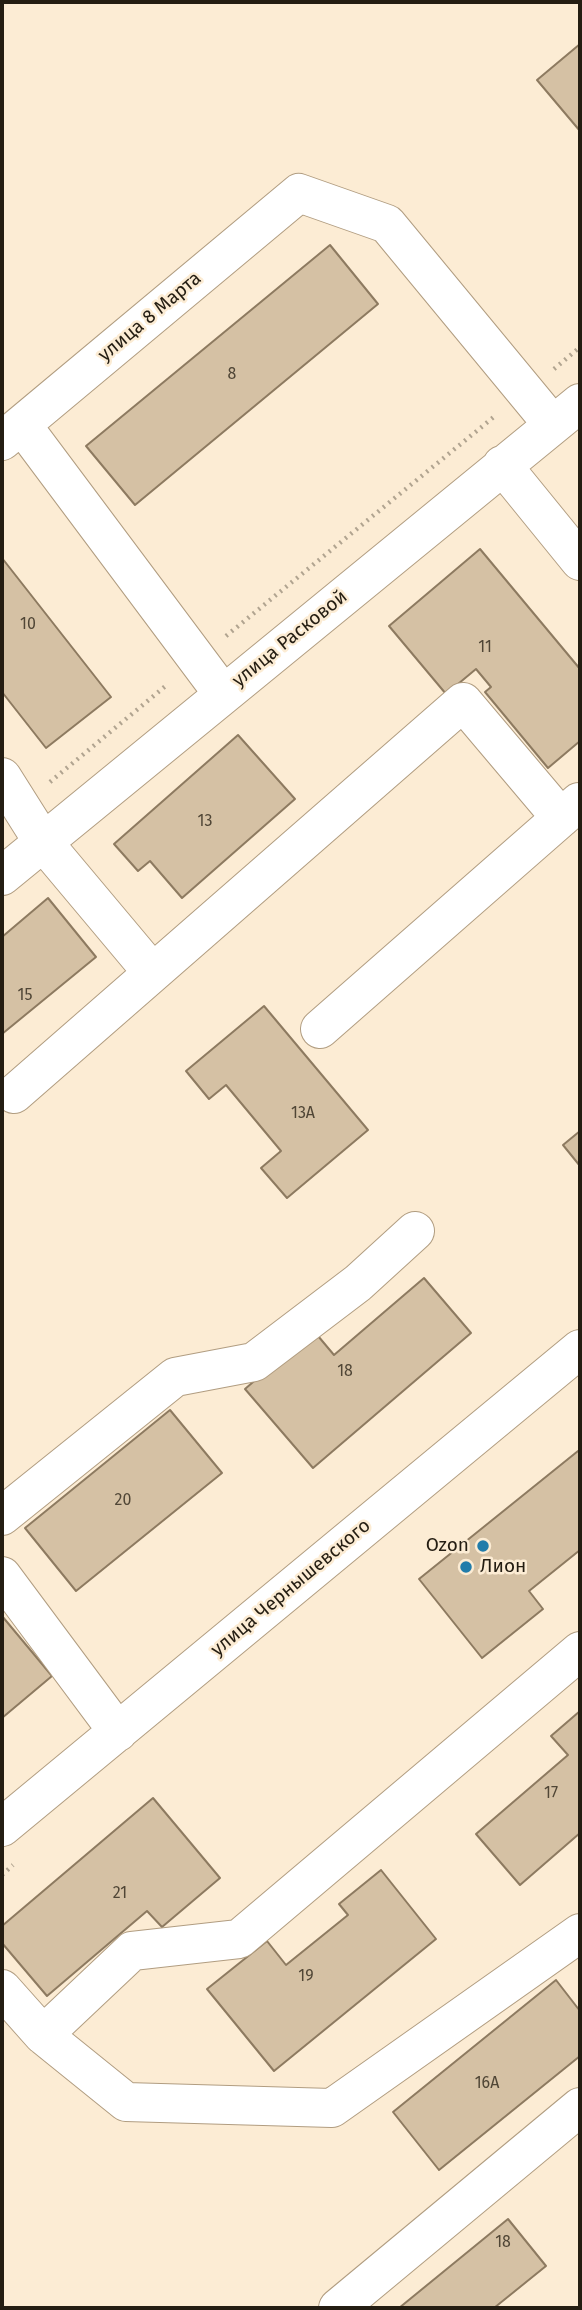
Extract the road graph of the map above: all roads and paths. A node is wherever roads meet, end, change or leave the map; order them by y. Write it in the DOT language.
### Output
graph roads {
  1 [pos="580,347"];
  2 [pos="526,392"];
  3 [pos="566,414"];
  4 [pos="12,433"];
  5 [pos="502,465"];
  6 [pos="580,561"];
  7 [pos="197,660"];
  8 [pos="223,694"];
  9 [pos="11,792"];
  10 [pos="571,809"];
  11 [pos="43,842"];
  12 [pos="2,876"];
  13 [pos="152,972"];
  14 [pos="320,1029"];
  15 [pos="14,1094"];
  16 [pos="415,1231"];
  17 [pos="574,1368"];
  18 [pos="2,1516"];
  19 [pos="2,1576"];
  20 [pos="580,1651"];
  21 [pos="118,1732"];
  22 [pos="2,1827"];
  23 [pos="580,1933"];
  24 [pos="2,1989"];
  25 [pos="43,2035"];
  26 [pos="580,2107"];
  27 [pos="338,2308"];
  1 -- 2 [label="path"];
  2 -- 3 [label="street"];
  2 -- 4 [label="street, улица 8 Марта"];
  2 -- 7 [label="path"];
  3 -- 5 [label="street, улица Расковой"];
  4 -- 7 [label="street"];
  5 -- 6 [label="street"];
  5 -- 8 [label="street, улица Расковой"];
  7 -- 8 [label="street"];
  7 -- 9 [label="path"];
  8 -- 11 [label="street, улица Расковой"];
  9 -- 11 [label="street"];
  10 -- 13 [label="street"];
  10 -- 14 [label="street"];
  11 -- 12 [label="street, улица Расковой"];
  11 -- 13 [label="street"];
  13 -- 15 [label="street"];
  16 -- 18 [label="street"];
  17 -- 21 [label="street, улица Чернышевского"];
  19 -- 21 [label="street"];
  20 -- 25 [label="street"];
  21 -- 22 [label="street, улица Чернышевского"];
  23 -- 25 [label="street"];
  24 -- 25 [label="street"];
  26 -- 27 [label="street"];
}
